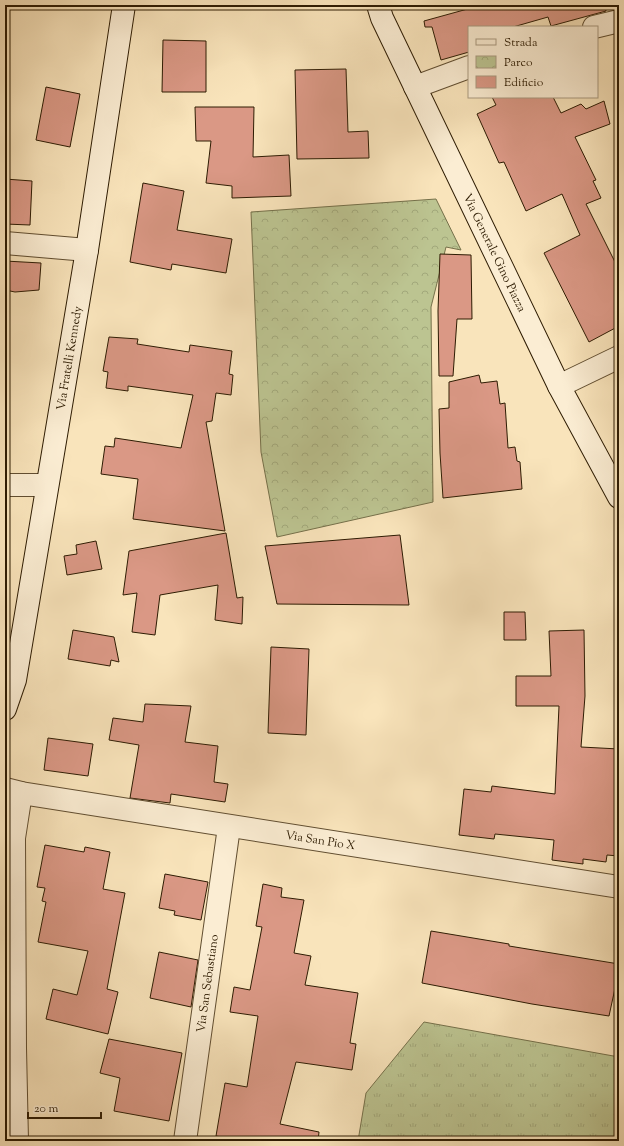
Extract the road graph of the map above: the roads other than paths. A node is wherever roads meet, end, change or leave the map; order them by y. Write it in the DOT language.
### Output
graph roads {
  1 [pos="124,5"];
  2 [pos="378,5"];
  3 [pos="619,21"];
  4 [pos="598,26"];
  5 [pos="468,67"];
  6 [pos="415,87"];
  7 [pos="5,243"];
  8 [pos="87,250"];
  9 [pos="619,357"];
  10 [pos="559,386"];
  11 [pos="5,485"];
  12 [pos="47,485"];
  13 [pos="619,497"];
  14 [pos="5,709"];
  15 [pos="13,791"];
  16 [pos="229,826"];
  17 [pos="619,887"];
  18 [pos="17,1141"];
  19 [pos="186,1141"];
  1 -- 8 [label="street, Via Fratelli Kennedy"];
  2 -- 6 [label="street, Via Generale Gino Piazza"];
  3 -- 4 [label="street"];
  5 -- 6 [label="street"];
  6 -- 10 [label="street, Via Generale Gino Piazza"];
  7 -- 8 [label="street"];
  8 -- 12 [label="street, Via Fratelli Kennedy"];
  9 -- 10 [label="street"];
  10 -- 13 [label="street, Via Generale Gino Piazza"];
  11 -- 12 [label="street"];
  12 -- 14 [label="street, Via Fratelli Kennedy"];
  15 -- 16 [label="street, Via San Pio X"];
  15 -- 18 [label="street"];
  16 -- 17 [label="street, Via San Pio X"];
  16 -- 19 [label="street, Via San Sebastiano"];
}
